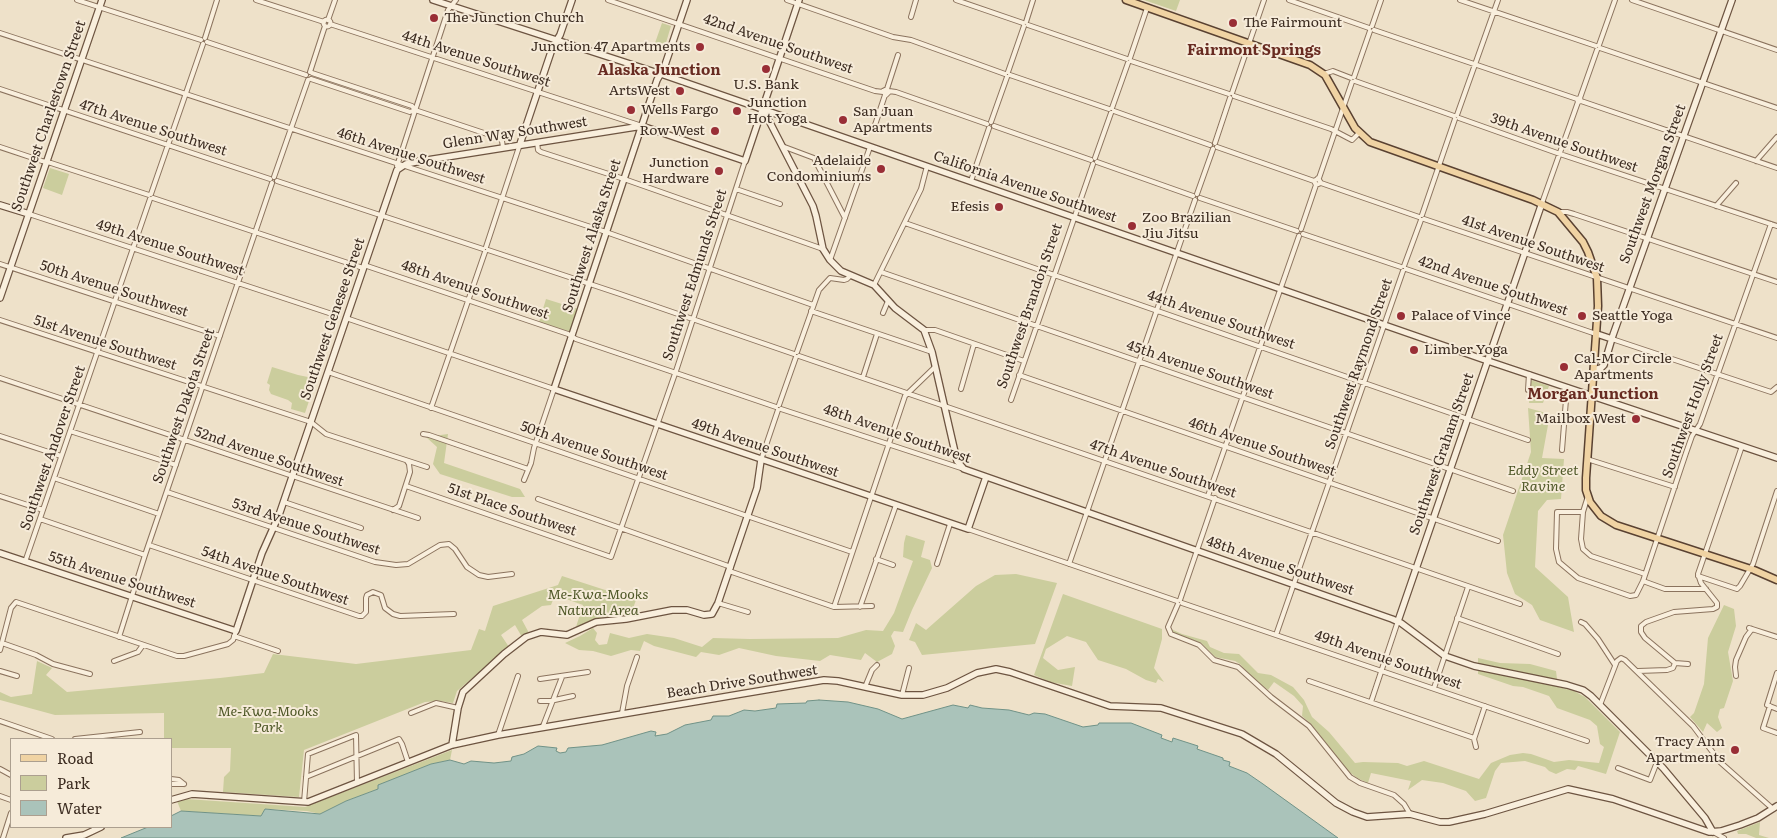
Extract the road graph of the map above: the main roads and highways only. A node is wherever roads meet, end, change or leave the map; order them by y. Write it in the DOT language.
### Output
graph roads {
  1 [pos="1126,0"];
  2 [pos="1777,580"];
  1 -- 2 [label="main road"];
}
